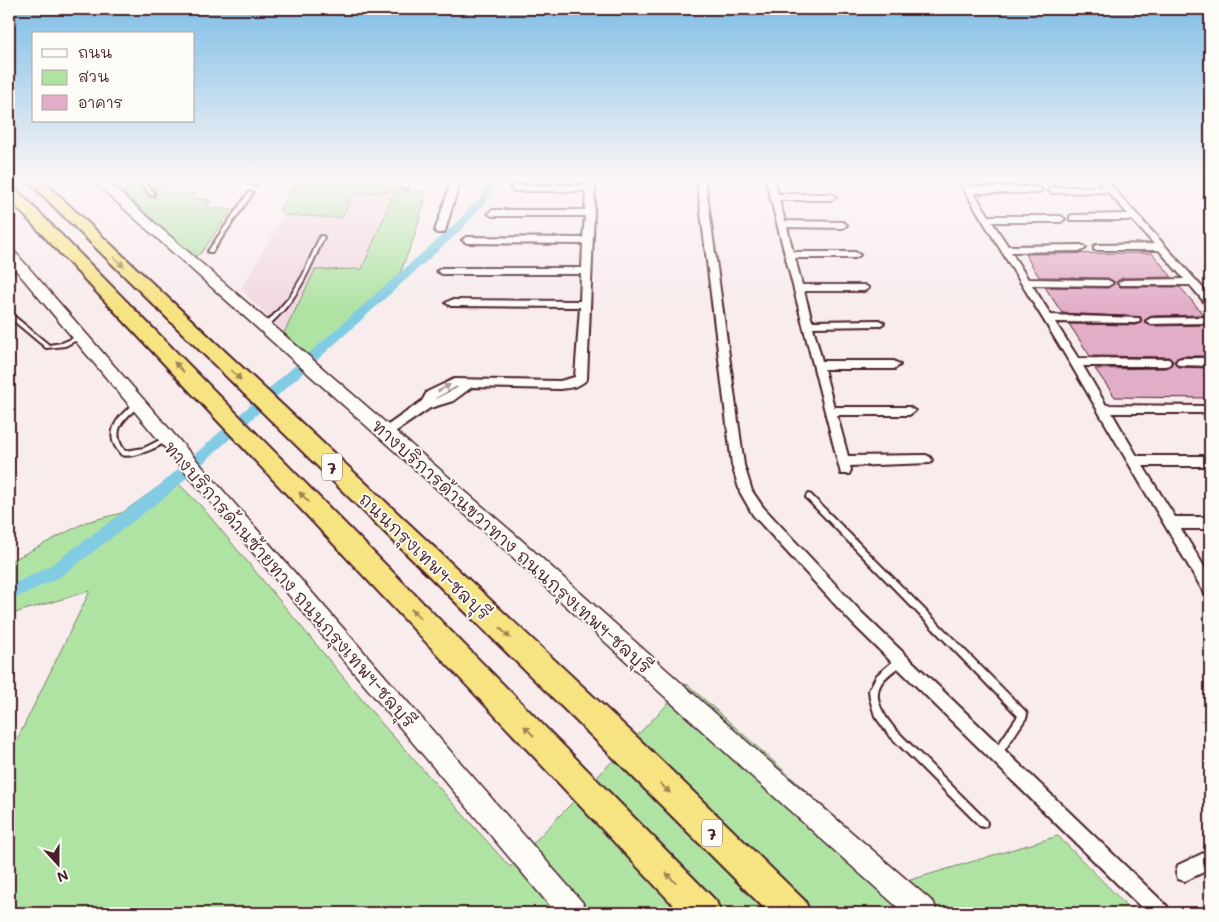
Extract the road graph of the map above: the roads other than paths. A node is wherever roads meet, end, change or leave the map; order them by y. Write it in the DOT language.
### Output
graph roads {
  1 [pos="41,223"];
  2 [pos="79,223"];
  3 [pos="151,223"];
  4 [pos="230,223"];
  5 [pos="443,223"];
  6 [pos="589,223"];
  7 [pos="707,223"];
  8 [pos="990,223"];
  9 [pos="1141,223"];
  10 [pos="781,224"];
  11 [pos="843,225"];
  12 [pos="440,231"];
  13 [pos="322,237"];
  14 [pos="467,240"];
  15 [pos="588,241"];
  16 [pos="1162,247"];
  17 [pos="1081,248"];
  18 [pos="1097,248"];
  19 [pos="1004,249"];
  20 [pos="210,251"];
  21 [pos="789,255"];
  22 [pos="855,255"];
  23 [pos="12,264"];
  24 [pos="442,271"];
  25 [pos="586,271"];
  26 [pos="1026,282"];
  27 [pos="1192,282"];
  28 [pos="1108,283"];
  29 [pos="1123,283"];
  30 [pos="797,288"];
  31 [pos="864,288"];
  32 [pos="451,302"];
  33 [pos="1210,302"];
  34 [pos="584,304"];
  35 [pos="9,314"];
  36 [pos="1048,318"];
  37 [pos="1135,320"];
  38 [pos="1210,320"];
  39 [pos="1151,321"];
  40 [pos="879,323"];
  41 [pos="807,324"];
  42 [pos="265,326"];
  43 [pos="78,338"];
  44 [pos="1075,362"];
  45 [pos="1165,362"];
  46 [pos="1182,362"];
  47 [pos="1210,362"];
  48 [pos="818,365"];
  49 [pos="894,365"];
  50 [pos="136,405"];
  51 [pos="1102,409"];
  52 [pos="1200,409"];
  53 [pos="830,411"];
  54 [pos="909,411"];
  55 [pos="385,432"];
  56 [pos="166,439"];
  57 [pos="926,460"];
  58 [pos="1133,461"];
  59 [pos="1210,461"];
  60 [pos="809,497"];
  61 [pos="1170,523"];
  62 [pos="1210,523"];
  63 [pos="1210,589"];
  64 [pos="900,661"];
  65 [pos="997,755"];
  66 [pos="983,823"];
  67 [pos="1210,859"];
  68 [pos="1185,872"];
  69 [pos="573,913"];
  70 [pos="704,913"];
  71 [pos="793,913"];
  72 [pos="924,913"];
  73 [pos="1160,913"];
  70 -- 1 [label="highway, 7, one-way"];
  2 -- 71 [label="highway, ถนนกรุงเทพฯ-ชลบุรี / 7, one-way"];
  3 -- 42 [label="main road, ทางบริการด้านขวาทาง ถนนกรุงเทพฯ-ชลบุรี"];
  4 -- 20 [label="lane"];
  5 -- 12 [label="street"];
  6 -- 15 [label="street"];
  7 -- 64 [label="street"];
  8 -- 19 [label="street"];
  9 -- 16 [label="street"];
  10 -- 11 [label="street"];
  10 -- 21 [label="street"];
  13 -- 42 [label="lane"];
  14 -- 15 [label="street"];
  15 -- 25 [label="street"];
  16 -- 18 [label="street"];
  16 -- 27 [label="street"];
  17 -- 19 [label="street"];
  19 -- 26 [label="street"];
  21 -- 22 [label="street"];
  21 -- 30 [label="street"];
  23 -- 43 [label="main road, ทางบริการด้านซ้ายทาง ถนนกรุงเทพฯ-ชลบุรี"];
  24 -- 25 [label="street"];
  25 -- 34 [label="street"];
  26 -- 28 [label="street"];
  26 -- 36 [label="street"];
  27 -- 29 [label="street"];
  27 -- 33 [label="street"];
  30 -- 31 [label="street"];
  30 -- 41 [label="street"];
  32 -- 34 [label="street"];
  34 -- 55 [label="street"];
  35 -- 43 [label="lane"];
  36 -- 37 [label="street"];
  36 -- 44 [label="street"];
  38 -- 39 [label="street"];
  40 -- 41 [label="street"];
  41 -- 48 [label="street"];
  42 -- 55 [label="main road, ทางบริการด้านขวาทาง ถนนกรุงเทพฯ-ชลบุรี"];
  43 -- 50 [label="main road, ทางบริการด้านซ้ายทาง ถนนกรุงเทพฯ-ชลบุรี"];
  44 -- 45 [label="street"];
  44 -- 51 [label="street"];
  46 -- 47 [label="street"];
  48 -- 49 [label="street"];
  48 -- 53 [label="street"];
  50 -- 56 [label="main road, ทางบริการด้านซ้ายทาง ถนนกรุงเทพฯ-ชลบุรี"];
  50 -- 56 [label="lane"];
  51 -- 52 [label="street"];
  51 -- 58 [label="street"];
  53 -- 54 [label="street"];
  53 -- 57 [label="street"];
  55 -- 72 [label="main road, ทางบริการด้านขวาทาง ถนนกรุงเทพฯ-ชลบุรี"];
  56 -- 69 [label="main road, ทางบริการด้านซ้ายทาง ถนนกรุงเทพฯ-ชลบุรี"];
  58 -- 59 [label="street"];
  58 -- 61 [label="street"];
  60 -- 65 [label="lane"];
  61 -- 62 [label="street"];
  61 -- 63 [label="street"];
  64 -- 65 [label="street"];
  64 -- 66 [label="lane"];
  65 -- 73 [label="street"];
  67 -- 68 [label="street"];
}
